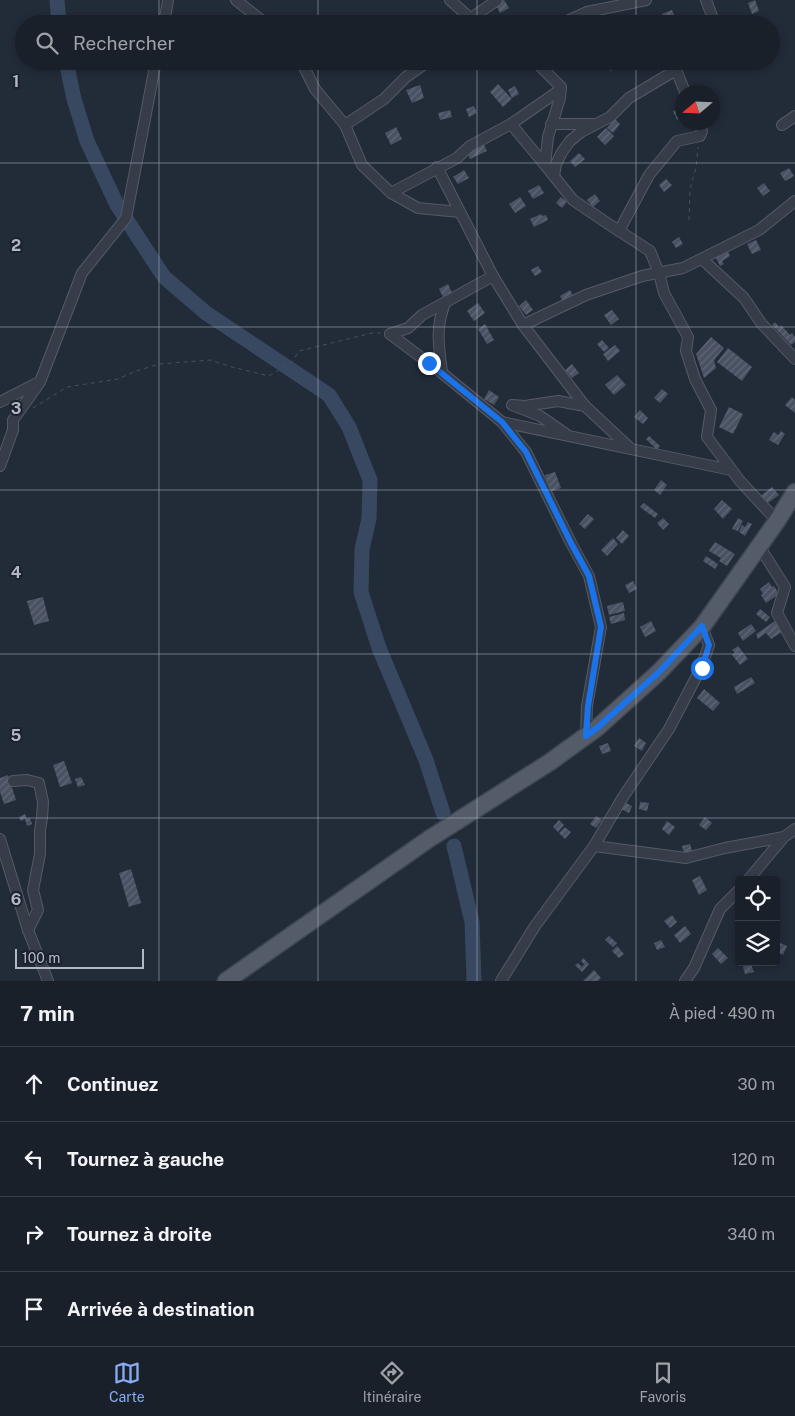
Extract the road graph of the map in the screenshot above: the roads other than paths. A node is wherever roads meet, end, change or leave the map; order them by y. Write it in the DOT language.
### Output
graph roads {
  1 [pos="168,0"];
  2 [pos="236,0"];
  3 [pos="450,0"];
  4 [pos="497,0"];
  5 [pos="646,0"];
  6 [pos="706,0"];
  7 [pos="166,15"];
  8 [pos="255,15"];
  9 [pos="463,15"];
  10 [pos="477,15"];
  11 [pos="580,15"];
  12 [pos="712,15"];
  13 [pos="154,70"];
  14 [pos="306,70"];
  15 [pos="416,70"];
  16 [pos="544,70"];
  17 [pos="672,70"];
  18 [pos="679,70"];
  19 [pos="683,85"];
  20 [pos="560,90"];
  21 [pos="795,116"];
  22 [pos="511,124"];
  23 [pos="551,124"];
  24 [pos="597,124"];
  25 [pos="345,125"];
  26 [pos="782,126"];
  27 [pos="702,130"];
  28 [pos="544,165"];
  29 [pos="437,167"];
  30 [pos="554,176"];
  31 [pos="390,193"];
  32 [pos="795,201"];
  33 [pos="460,212"];
  34 [pos="619,231"];
  35 [pos="702,259"];
  36 [pos="659,273"];
  37 [pos="493,276"];
  38 [pos="445,303"];
  39 [pos="523,325"];
  40 [pos="795,359"];
  41 [pos="442,373"];
  42 [pos="40,382"];
  43 [pos="0,402"];
  44 [pos="585,406"];
  45 [pos="502,422"];
  46 [pos="572,437"];
  47 [pos="632,450"];
  48 [pos="0,466"];
  49 [pos="731,470"];
  50 [pos="795,492"];
  51 [pos="777,521"];
  52 [pos="759,546"];
  53 [pos="702,626"];
  54 [pos="795,646"];
  55 [pos="586,736"];
  56 [pos="13,781"];
  57 [pos="34,810"];
  58 [pos="42,818"];
  59 [pos="795,829"];
  60 [pos="784,838"];
  61 [pos="0,839"];
  62 [pos="594,846"];
  63 [pos="751,876"];
  64 [pos="735,894"];
  65 [pos="28,930"];
  66 [pos="48,981"];
  67 [pos="226,981"];
  68 [pos="501,981"];
  69 [pos="685,981"];
  1 -- 7 [label="street"];
  2 -- 8 [label="street"];
  3 -- 9 [label="street"];
  4 -- 10 [label="street"];
  5 -- 11 [label="street"];
  6 -- 12 [label="street"];
  13 -- 42 [label="street"];
  14 -- 25 [label="street"];
  15 -- 25 [label="street"];
  16 -- 20 [label="street"];
  17 -- 24 [label="street"];
  18 -- 19 [label="street"];
  20 -- 22 [label="street"];
  20 -- 23 [label="street"];
  21 -- 26 [label="street"];
  22 -- 28 [label="street"];
  22 -- 29 [label="street"];
  23 -- 24 [label="street"];
  23 -- 28 [label="street"];
  24 -- 30 [label="street"];
  25 -- 31 [label="street"];
  27 -- 34 [label="street"];
  28 -- 30 [label="street"];
  29 -- 31 [label="street"];
  29 -- 33 [label="street"];
  30 -- 34 [label="street"];
  31 -- 33 [label="street"];
  32 -- 35 [label="street"];
  33 -- 37 [label="street"];
  34 -- 36 [label="street"];
  35 -- 36 [label="street"];
  35 -- 40 [label="street"];
  36 -- 39 [label="street"];
  36 -- 49 [label="street"];
  37 -- 38 [label="street"];
  37 -- 39 [label="street"];
  38 -- 41 [label="street"];
  38 -- 41 [label="street"];
  39 -- 44 [label="street"];
  41 -- 45 [label="street"];
  42 -- 43 [label="street"];
  42 -- 48 [label="street"];
  44 -- 46 [label="street"];
  44 -- 47 [label="street"];
  45 -- 46 [label="street"];
  45 -- 55 [label="street"];
  46 -- 47 [label="street"];
  47 -- 49 [label="street"];
  49 -- 51 [label="street"];
  50 -- 51 [label="main road"];
  51 -- 52 [label="main road"];
  52 -- 53 [label="main road"];
  52 -- 54 [label="street"];
  53 -- 55 [label="main road"];
  53 -- 62 [label="street"];
  55 -- 67 [label="main road"];
  56 -- 58 [label="street"];
  57 -- 58 [label="street"];
  58 -- 65 [label="street"];
  59 -- 60 [label="street"];
  60 -- 62 [label="street"];
  60 -- 63 [label="street"];
  61 -- 65 [label="street"];
  62 -- 68 [label="street"];
  64 -- 69 [label="street"];
  65 -- 66 [label="street"];
}
